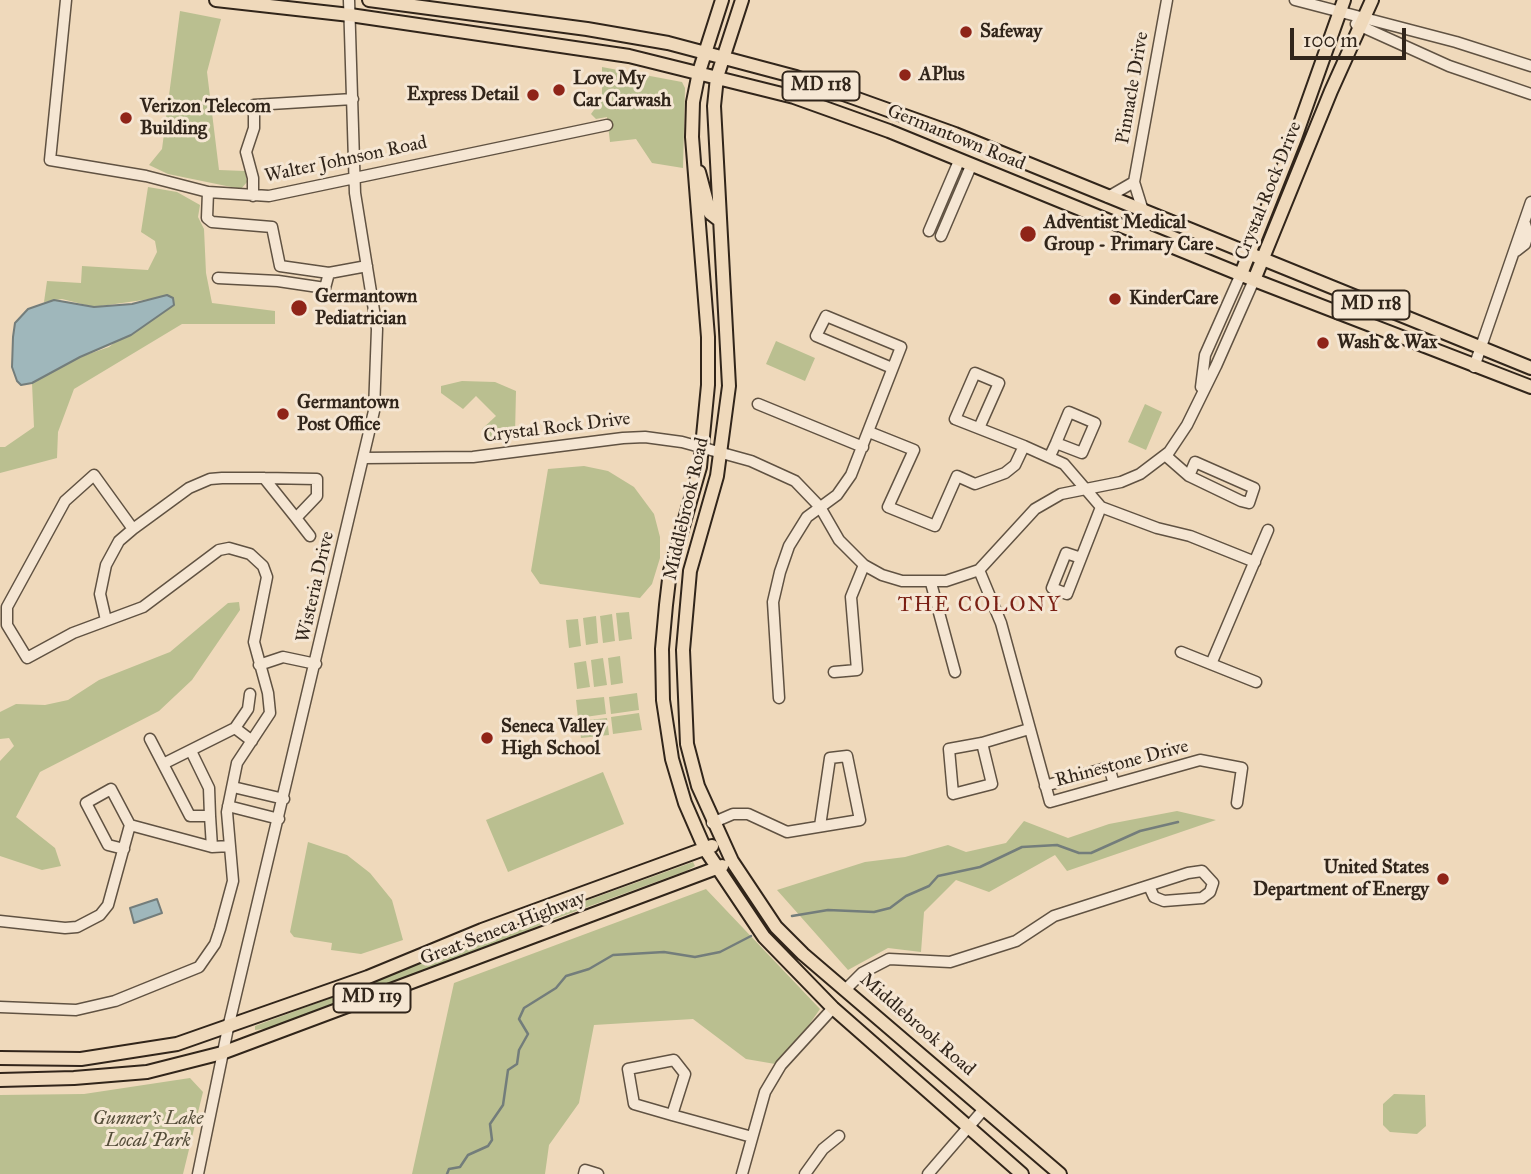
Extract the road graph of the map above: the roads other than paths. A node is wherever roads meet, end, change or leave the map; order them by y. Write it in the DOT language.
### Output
graph roads {
  1 [pos="66,0"];
  2 [pos="216,0"];
  3 [pos="349,0"];
  4 [pos="369,0"];
  5 [pos="722,0"];
  6 [pos="742,0"];
  7 [pos="1167,0"];
  8 [pos="1295,0"];
  9 [pos="1373,0"];
  10 [pos="1341,6"];
  11 [pos="350,15"];
  12 [pos="1362,22"];
  13 [pos="705,53"];
  14 [pos="723,58"];
  15 [pos="1531,66"];
  16 [pos="699,72"];
  17 [pos="717,77"];
  18 [pos="1531,94"];
  19 [pos="353,99"];
  20 [pos="607,125"];
  21 [pos="694,162"];
  22 [pos="965,163"];
  23 [pos="354,176"];
  24 [pos="1134,182"];
  25 [pos="208,192"];
  26 [pos="253,196"];
  27 [pos="1108,197"];
  28 [pos="1531,202"];
  29 [pos="1143,211"];
  30 [pos="719,220"];
  31 [pos="929,231"];
  32 [pos="941,236"];
  33 [pos="1255,257"];
  34 [pos="280,265"];
  35 [pos="367,266"];
  36 [pos="329,273"];
  37 [pos="1241,274"];
  38 [pos="218,278"];
  39 [pos="1254,280"];
  40 [pos="278,281"];
  41 [pos="1481,349"];
  42 [pos="1474,367"];
  43 [pos="892,368"];
  44 [pos="1531,368"];
  45 [pos="1531,387"];
  46 [pos="1200,395"];
  47 [pos="758,404"];
  48 [pos="979,428"];
  49 [pos="869,432"];
  50 [pos="1056,443"];
  51 [pos="1024,446"];
  52 [pos="863,447"];
  53 [pos="702,448"];
  54 [pos="721,453"];
  55 [pos="1165,455"];
  56 [pos="1050,456"];
  57 [pos="364,458"];
  58 [pos="1189,476"];
  59 [pos="264,478"];
  60 [pos="1083,488"];
  61 [pos="820,507"];
  62 [pos="1101,507"];
  63 [pos="296,518"];
  64 [pos="133,529"];
  65 [pos="1268,530"];
  66 [pos="310,536"];
  67 [pos="1081,558"];
  68 [pos="1255,562"];
  69 [pos="864,565"];
  70 [pos="979,570"];
  71 [pos="931,583"];
  72 [pos="106,620"];
  73 [pos="1181,652"];
  74 [pos="316,664"];
  75 [pos="1211,664"];
  76 [pos="259,665"];
  77 [pos="834,672"];
  78 [pos="955,672"];
  79 [pos="1256,682"];
  80 [pos="250,694"];
  81 [pos="779,698"];
  82 [pos="235,727"];
  83 [pos="1030,729"];
  84 [pos="150,739"];
  85 [pos="252,741"];
  86 [pos="982,743"];
  87 [pos="191,751"];
  88 [pos="163,764"];
  89 [pos="1114,784"];
  90 [pos="1045,786"];
  91 [pos="233,787"];
  92 [pos="284,799"];
  93 [pos="1237,803"];
  94 [pos="228,806"];
  95 [pos="210,816"];
  96 [pos="279,819"];
  97 [pos="712,822"];
  98 [pos="130,825"];
  99 [pos="820,826"];
  100 [pos="721,842"];
  101 [pos="230,846"];
  102 [pos="212,847"];
  103 [pos="124,849"];
  104 [pos="705,849"];
  105 [pos="732,861"];
  106 [pos="717,869"];
  107 [pos="1149,886"];
  108 [pos="0,921"];
  109 [pos="846,989"];
  110 [pos="0,1007"];
  111 [pos="833,1008"];
  112 [pos="228,1028"];
  113 [pos="222,1053"];
  114 [pos="0,1058"];
  115 [pos="0,1080"];
  116 [pos="984,1110"];
  117 [pos="672,1115"];
  118 [pos="968,1128"];
  119 [pos="839,1136"];
  120 [pos="752,1137"];
  121 [pos="198,1174"];
  122 [pos="584,1174"];
  123 [pos="598,1174"];
  124 [pos="742,1174"];
  125 [pos="806,1174"];
  126 [pos="929,1174"];
  127 [pos="1022,1174"];
  128 [pos="1060,1174"];
  1 -- 25 [label="street, Walter Johnson Road"];
  2 -- 11 [label="main road, Germantown Road / MD 118"];
  3 -- 11 [label="street, Wisteria Drive"];
  4 -- 13 [label="main road, Germantown Road / MD 118"];
  5 -- 13 [label="main road, Middlebrook Road"];
  6 -- 14 [label="main road, Middlebrook Road"];
  7 -- 24 [label="street, Pinnacle Drive"];
  8 -- 10 [label="street"];
  9 -- 12 [label="main road, Crystal Rock Drive"];
  10 -- 12 [label="street"];
  10 -- 33 [label="main road, Crystal Rock Drive"];
  11 -- 16 [label="main road, Germantown Road / MD 118"];
  11 -- 19 [label="street, Wisteria Drive"];
  12 -- 15 [label="street"];
  12 -- 18 [label="street"];
  12 -- 33 [label="main road, Crystal Rock Drive"];
  13 -- 14 [label="main road, Germantown Road / MD 118"];
  13 -- 16 [label="main road, Middlebrook Road"];
  14 -- 17 [label="main road, Middlebrook Road"];
  14 -- 27 [label="main road, Germantown Road / MD 118"];
  16 -- 17 [label="main road, Germantown Road / MD 118"];
  16 -- 21 [label="main road, Middlebrook Road"];
  17 -- 22 [label="main road, Germantown Road / MD 118"];
  17 -- 30 [label="main road, Middlebrook Road"];
  19 -- 23 [label="street, Wisteria Drive"];
  19 -- 26 [label="street"];
  20 -- 23 [label="street, Walter Johnson Road"];
  21 -- 30 [label="main road"];
  21 -- 53 [label="main road, Middlebrook Road"];
  22 -- 31 [label="street"];
  22 -- 32 [label="street"];
  22 -- 37 [label="main road, Germantown Road / MD 118"];
  23 -- 26 [label="street, Walter Johnson Road"];
  23 -- 35 [label="street, Wisteria Drive"];
  24 -- 27 [label="street"];
  24 -- 29 [label="street, Pinnacle Drive"];
  25 -- 26 [label="street, Walter Johnson Road"];
  25 -- 34 [label="street"];
  27 -- 29 [label="main road, Germantown Road / MD 118"];
  28 -- 41 [label="street"];
  29 -- 33 [label="main road, Germantown Road / MD 118"];
  30 -- 54 [label="main road, Middlebrook Road"];
  33 -- 37 [label="main road, Crystal Rock Drive"];
  33 -- 39 [label="main road, Crystal Rock Drive"];
  33 -- 41 [label="main road, Germantown Road / MD 118"];
  34 -- 36 [label="street"];
  34 -- 40 [label="street"];
  35 -- 36 [label="street"];
  35 -- 57 [label="street, Wisteria Drive"];
  36 -- 40 [label="street"];
  37 -- 39 [label="main road, Germantown Road / MD 118"];
  37 -- 46 [label="street, Crystal Rock Drive"];
  38 -- 40 [label="street"];
  39 -- 42 [label="main road, Germantown Road / MD 118"];
  39 -- 46 [label="street, Crystal Rock Drive"];
  41 -- 42 [label="street"];
  41 -- 44 [label="main road, Germantown Road / MD 118"];
  42 -- 45 [label="main road, Germantown Road / MD 118"];
  43 -- 43 [label="street"];
  43 -- 49 [label="street"];
  46 -- 55 [label="street, Crystal Rock Drive"];
  47 -- 52 [label="street"];
  48 -- 48 [label="street"];
  48 -- 51 [label="street"];
  49 -- 51 [label="street"];
  49 -- 52 [label="street"];
  50 -- 50 [label="street"];
  50 -- 56 [label="street"];
  51 -- 56 [label="street"];
  52 -- 61 [label="street"];
  53 -- 54 [label="street, Crystal Rock Drive"];
  53 -- 57 [label="street, Crystal Rock Drive"];
  53 -- 104 [label="main road, Middlebrook Road"];
  54 -- 61 [label="street, Crystal Rock Drive"];
  54 -- 97 [label="main road, Middlebrook Road"];
  55 -- 58 [label="street"];
  55 -- 60 [label="street, Crystal Rock Drive"];
  56 -- 60 [label="street"];
  57 -- 74 [label="street, Wisteria Drive"];
  58 -- 58 [label="street"];
  59 -- 63 [label="street"];
  59 -- 63 [label="street"];
  59 -- 64 [label="street"];
  60 -- 62 [label="street"];
  60 -- 70 [label="street, Crystal Rock Drive"];
  61 -- 69 [label="street, Crystal Rock Drive"];
  61 -- 81 [label="street"];
  62 -- 67 [label="street"];
  62 -- 68 [label="street"];
  63 -- 66 [label="street"];
  64 -- 72 [label="street"];
  64 -- 72 [label="street"];
  65 -- 68 [label="street"];
  68 -- 75 [label="street"];
  69 -- 71 [label="street, Crystal Rock Drive"];
  69 -- 77 [label="street"];
  70 -- 71 [label="street, Crystal Rock Drive"];
  70 -- 83 [label="street, Rhinestone Drive"];
  71 -- 78 [label="street"];
  72 -- 76 [label="street"];
  73 -- 75 [label="street"];
  74 -- 76 [label="street"];
  74 -- 92 [label="street, Wisteria Drive"];
  75 -- 79 [label="street"];
  76 -- 85 [label="street"];
  80 -- 82 [label="street"];
  82 -- 85 [label="street"];
  82 -- 87 [label="street"];
  83 -- 86 [label="street"];
  83 -- 90 [label="street, Rhinestone Drive"];
  84 -- 88 [label="street"];
  85 -- 91 [label="street"];
  86 -- 86 [label="street"];
  87 -- 88 [label="street"];
  87 -- 95 [label="street"];
  88 -- 95 [label="street"];
  89 -- 90 [label="street, Rhinestone Drive"];
  89 -- 90 [label="street"];
  89 -- 93 [label="street, Rhinestone Drive"];
  91 -- 92 [label="street"];
  91 -- 94 [label="street"];
  92 -- 96 [label="street, Wisteria Drive"];
  94 -- 96 [label="street"];
  94 -- 101 [label="street"];
  95 -- 102 [label="street"];
  96 -- 112 [label="street, Wisteria Drive"];
  97 -- 99 [label="street"];
  97 -- 100 [label="main road, Middlebrook Road"];
  98 -- 102 [label="street"];
  98 -- 103 [label="street"];
  98 -- 103 [label="street"];
  99 -- 99 [label="street"];
  100 -- 104 [label="main road, Great Seneca Highway / MD 119"];
  100 -- 105 [label="main road, Middlebrook Road"];
  101 -- 102 [label="street"];
  101 -- 110 [label="street"];
  103 -- 108 [label="street"];
  104 -- 106 [label="main road, Middlebrook Road"];
  104 -- 112 [label="main road, Great Seneca Highway / MD 119"];
  105 -- 106 [label="main road, Great Seneca Highway / MD 119"];
  105 -- 109 [label="main road, Middlebrook Road"];
  106 -- 111 [label="main road, Middlebrook Road"];
  106 -- 113 [label="main road, Great Seneca Highway / MD 119"];
  107 -- 107 [label="street"];
  107 -- 109 [label="street"];
  109 -- 116 [label="main road, Middlebrook Road"];
  111 -- 118 [label="main road, Middlebrook Road"];
  111 -- 120 [label="street"];
  112 -- 113 [label="street, Wisteria Drive"];
  112 -- 114 [label="main road, Great Seneca Highway / MD 119"];
  113 -- 115 [label="main road, Great Seneca Highway / MD 119"];
  113 -- 121 [label="street, Wisteria Drive"];
  116 -- 118 [label="street"];
  116 -- 128 [label="main road, Middlebrook Road"];
  117 -- 117 [label="street"];
  117 -- 120 [label="street"];
  118 -- 126 [label="street"];
  118 -- 127 [label="main road, Middlebrook Road"];
  119 -- 125 [label="street"];
  120 -- 124 [label="street"];
  122 -- 123 [label="street"];
}
